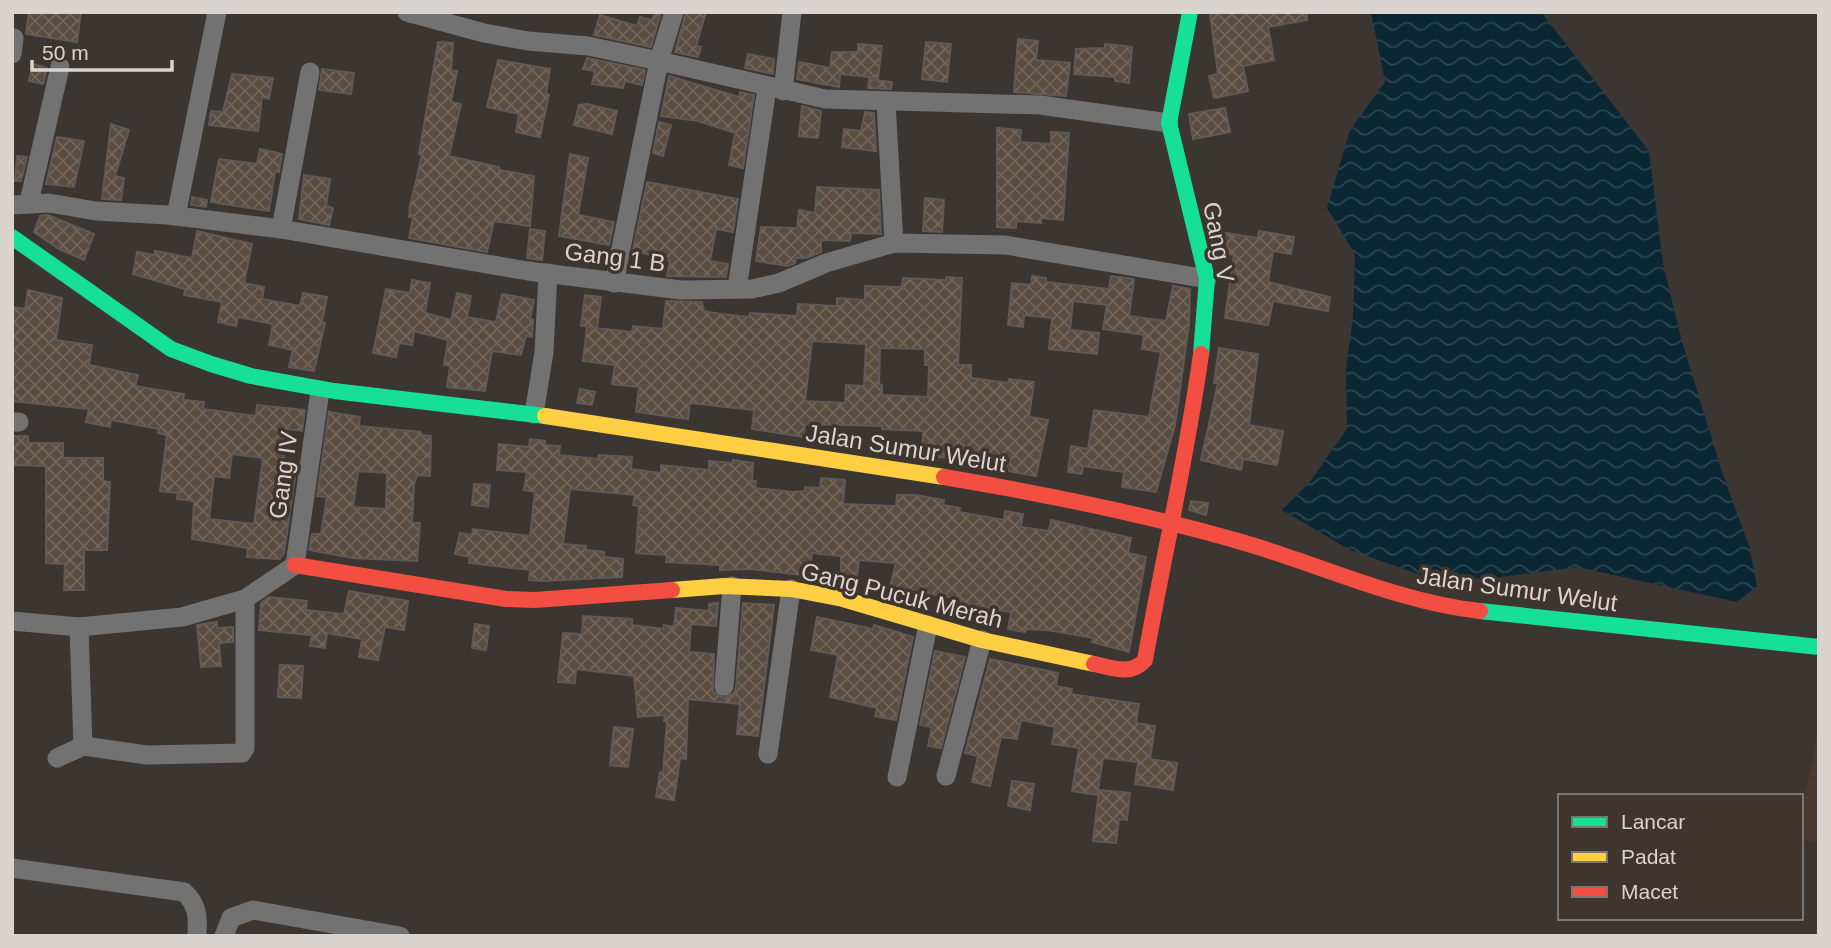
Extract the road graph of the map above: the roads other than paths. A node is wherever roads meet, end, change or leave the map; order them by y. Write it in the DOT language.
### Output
graph roads {
  1 [pos="217,12"];
  2 [pos="407,12"];
  3 [pos="674,12"];
  4 [pos="792,12"];
  5 [pos="1190,12"];
  6 [pos="659,61"];
  7 [pos="60,67"];
  8 [pos="310,72"];
  9 [pos="775,89"];
  10 [pos="886,103"];
  11 [pos="1169,123"];
  12 [pos="21,204"];
  13 [pos="176,216"];
  14 [pos="281,229"];
  15 [pos="12,237"];
  16 [pos="894,243"];
  17 [pos="548,273"];
  18 [pos="1207,279"];
  19 [pos="614,283"];
  20 [pos="737,289"];
  21 [pos="320,391"];
  22 [pos="534,414"];
  23 [pos="1170,523"];
  24 [pos="295,565"];
  25 [pos="732,586"];
  26 [pos="791,589"];
  27 [pos="245,599"];
  28 [pos="12,621"];
  29 [pos="928,625"];
  30 [pos="79,627"];
  31 [pos="982,640"];
  32 [pos="1819,647"];
  33 [pos="724,686"];
  34 [pos="83,746"];
  35 [pos="768,754"];
  36 [pos="57,758"];
  37 [pos="946,776"];
  38 [pos="897,777"];
  39 [pos="12,868"];
  40 [pos="197,936"];
  41 [pos="224,936"];
  42 [pos="400,936"];
  1 -- 13 [label="street"];
  2 -- 6 [label="street"];
  3 -- 6 [label="street"];
  4 -- 9 [label="street"];
  5 -- 11 [label="street, Gang V"];
  6 -- 9 [label="street"];
  6 -- 19 [label="street"];
  7 -- 12 [label="street"];
  8 -- 14 [label="street"];
  9 -- 10 [label="street"];
  9 -- 20 [label="street"];
  10 -- 11 [label="street"];
  10 -- 16 [label="street"];
  11 -- 18 [label="street, Gang V"];
  12 -- 13 [label="street, Gang 1 B"];
  13 -- 14 [label="street, Gang 1 B"];
  14 -- 17 [label="street, Gang 1 B"];
  15 -- 21 [label="street, Jalan Sumur Welut"];
  16 -- 18 [label="street, Gang 1 B"];
  16 -- 20 [label="street, Gang 1 B"];
  17 -- 19 [label="street, Gang 1 B"];
  17 -- 22 [label="street"];
  18 -- 23 [label="street, Gang V"];
  19 -- 20 [label="street, Gang 1 B"];
  21 -- 22 [label="street, Jalan Sumur Welut"];
  21 -- 24 [label="street, Gang IV"];
  22 -- 23 [label="street, Jalan Sumur Welut"];
  23 -- 31 [label="street, Gang Pucuk Merah"];
  23 -- 32 [label="street, Jalan Sumur Welut"];
  24 -- 25 [label="street, Gang Pucuk Merah"];
  24 -- 27 [label="street"];
  25 -- 26 [label="street, Gang Pucuk Merah"];
  25 -- 33 [label="street"];
  26 -- 29 [label="street, Gang Pucuk Merah"];
  26 -- 35 [label="street"];
  27 -- 30 [label="street"];
  27 -- 34 [label="street"];
  28 -- 30 [label="street"];
  29 -- 31 [label="street, Gang Pucuk Merah"];
  29 -- 38 [label="street"];
  30 -- 34 [label="street"];
  31 -- 37 [label="street"];
  34 -- 36 [label="street"];
  39 -- 40 [label="street"];
  41 -- 42 [label="street"];
}
